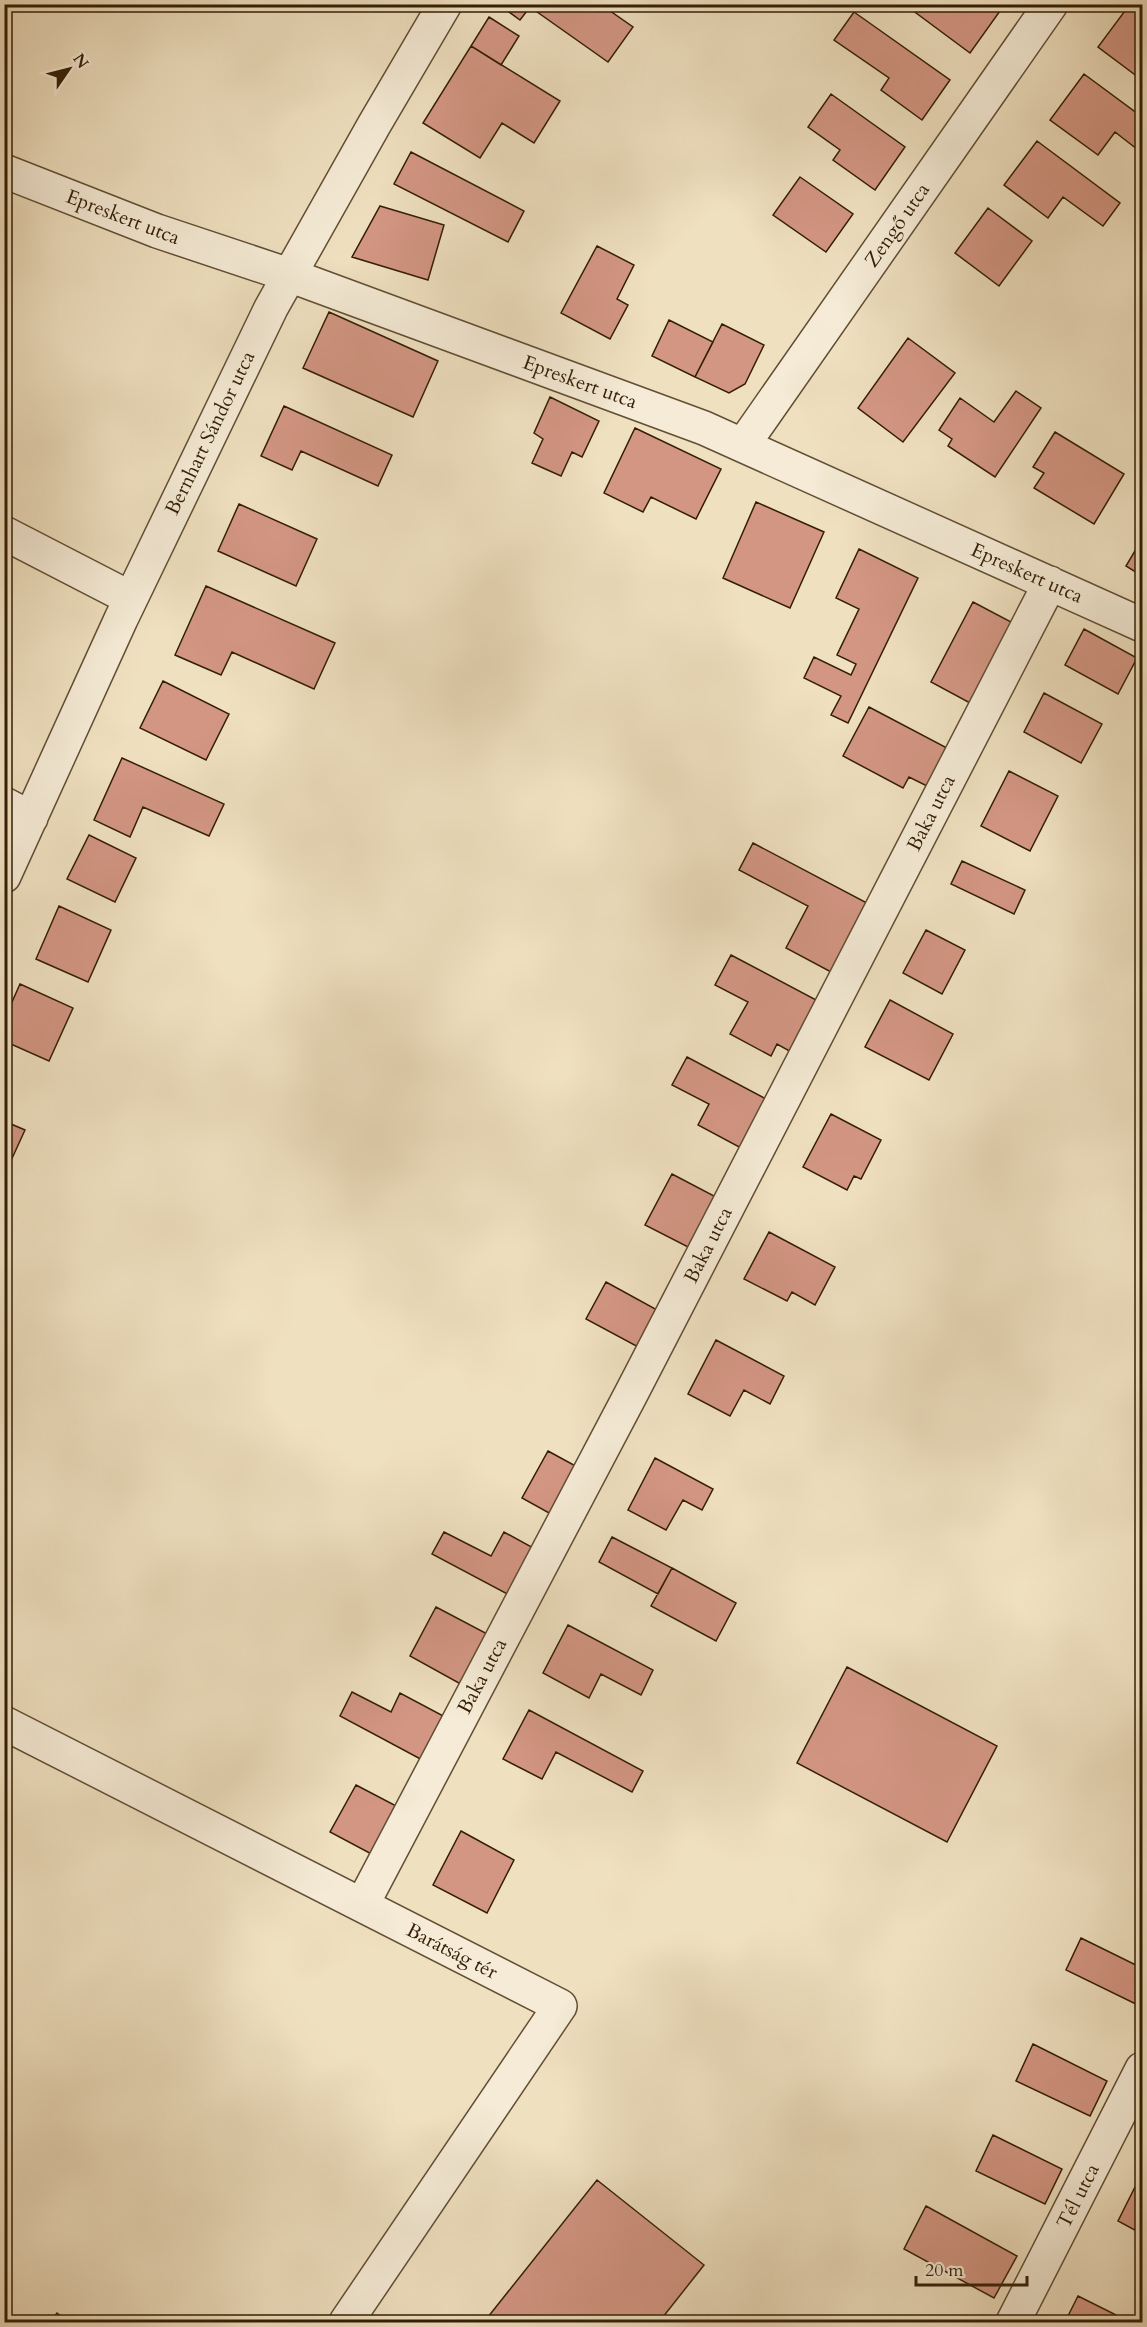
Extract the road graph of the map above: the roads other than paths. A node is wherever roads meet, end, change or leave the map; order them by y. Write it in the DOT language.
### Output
graph roads {
  1 [pos="445,4"];
  2 [pos="1051,4"];
  3 [pos="4,171"];
  4 [pos="289,275"];
  5 [pos="743,446"];
  6 [pos="4,533"];
  7 [pos="1050,583"];
  8 [pos="130,598"];
  9 [pos="1143,625"];
  10 [pos="18,811"];
  11 [pos="4,876"];
  12 [pos="4,1723"];
  13 [pos="362,1905"];
  14 [pos="1143,2069"];
  15 [pos="346,2322"];
  16 [pos="1013,2322"];
  1 -- 4 [label="street, Bernhart Sándor utca"];
  2 -- 5 [label="street, Zengő utca"];
  3 -- 4 [label="street, Epreskert utca"];
  4 -- 5 [label="street, Epreskert utca"];
  4 -- 8 [label="street, Bernhart Sándor utca"];
  5 -- 7 [label="street, Epreskert utca"];
  6 -- 8 [label="street"];
  7 -- 9 [label="street, Epreskert utca"];
  7 -- 13 [label="street, Baka utca"];
  8 -- 10 [label="street, Bernhart Sándor utca"];
  10 -- 11 [label="street, Bernhart Sándor utca"];
  12 -- 13 [label="street, Barátság tér"];
  13 -- 15 [label="street, Barátság tér"];
  14 -- 16 [label="street, Tél utca"];
}
